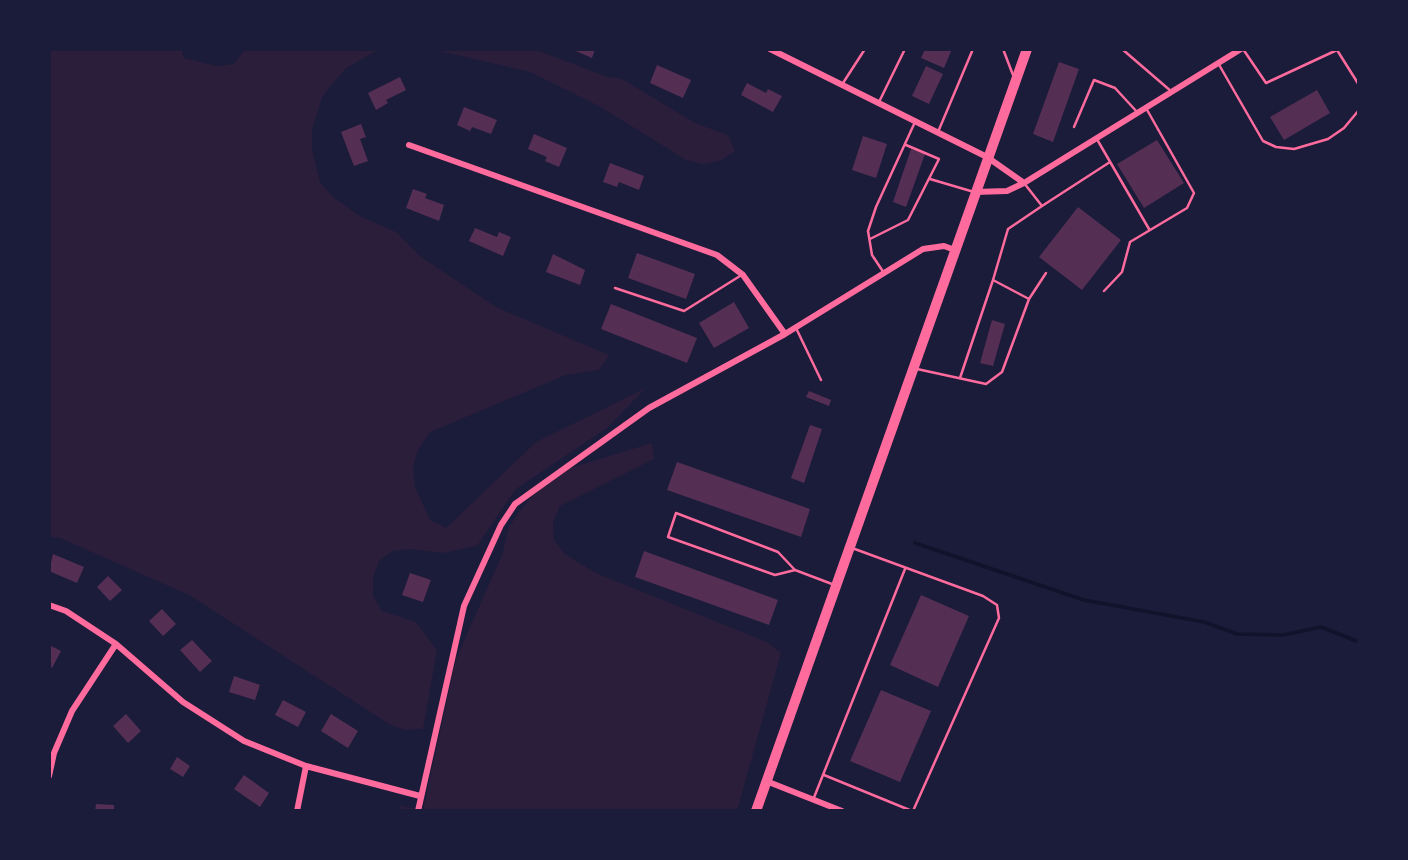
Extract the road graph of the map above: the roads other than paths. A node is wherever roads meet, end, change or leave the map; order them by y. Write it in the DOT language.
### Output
graph roads {
  1 [pos="770,49"];
  2 [pos="864,49"];
  3 [pos="905,49"];
  4 [pos="973,49"];
  5 [pos="1003,49"];
  6 [pos="1027,49"];
  7 [pos="1122,49"];
  8 [pos="1242,49"];
  9 [pos="1218,63"];
  10 [pos="1015,81"];
  11 [pos="843,83"];
  12 [pos="1359,85"];
  13 [pos="1172,92"];
  14 [pos="879,102"];
  15 [pos="1146,108"];
  16 [pos="1359,110"];
  17 [pos="1138,113"];
  18 [pos="916,121"];
  19 [pos="1074,127"];
  20 [pos="938,132"];
  21 [pos="1097,138"];
  22 [pos="905,144"];
  23 [pos="409,145"];
  24 [pos="987,157"];
  25 [pos="1110,162"];
  26 [pos="930,179"];
  27 [pos="1024,183"];
  28 [pos="975,192"];
  29 [pos="1042,206"];
  30 [pos="1149,229"];
  31 [pos="870,239"];
  32 [pos="955,250"];
  33 [pos="884,273"];
  34 [pos="1046,274"];
  35 [pos="743,275"];
  36 [pos="993,280"];
  37 [pos="615,288"];
  38 [pos="1104,291"];
  39 [pos="1029,299"];
  40 [pos="796,328"];
  41 [pos="785,334"];
  42 [pos="912,369"];
  43 [pos="960,378"];
  44 [pos="821,380"];
  45 [pos="849,547"];
  46 [pos="905,567"];
  47 [pos="795,570"];
  48 [pos="835,586"];
  49 [pos="49,605"];
  50 [pos="116,644"];
  51 [pos="306,766"];
  52 [pos="823,775"];
  53 [pos="49,776"];
  54 [pos="766,781"];
  55 [pos="420,796"];
  56 [pos="813,800"];
  57 [pos="297,811"];
  58 [pos="418,811"];
  59 [pos="755,811"];
  60 [pos="842,811"];
  61 [pos="913,811"];
  1 -- 11 [label="street"];
  2 -- 11 [label="lane"];
  3 -- 14 [label="lane"];
  4 -- 20 [label="lane"];
  5 -- 10 [label="lane"];
  6 -- 10 [label="highway"];
  7 -- 13 [label="lane"];
  8 -- 9 [label="street"];
  8 -- 12 [label="lane"];
  9 -- 13 [label="street"];
  9 -- 16 [label="lane"];
  10 -- 24 [label="highway"];
  11 -- 14 [label="street"];
  13 -- 15 [label="street"];
  14 -- 18 [label="street"];
  15 -- 17 [label="street"];
  15 -- 30 [label="lane"];
  17 -- 19 [label="lane"];
  17 -- 21 [label="street"];
  18 -- 20 [label="street"];
  18 -- 22 [label="lane"];
  20 -- 24 [label="street"];
  21 -- 25 [label="lane"];
  21 -- 27 [label="street"];
  22 -- 26 [label="lane"];
  22 -- 31 [label="lane"];
  23 -- 35 [label="street"];
  24 -- 27 [label="street"];
  24 -- 28 [label="highway"];
  25 -- 29 [label="lane"];
  25 -- 30 [label="lane"];
  26 -- 28 [label="lane"];
  26 -- 31 [label="lane"];
  27 -- 28 [label="street"];
  27 -- 29 [label="lane"];
  28 -- 32 [label="highway"];
  29 -- 36 [label="lane"];
  30 -- 38 [label="lane"];
  31 -- 33 [label="lane"];
  32 -- 33 [label="street"];
  32 -- 42 [label="highway"];
  33 -- 40 [label="street"];
  34 -- 39 [label="lane"];
  35 -- 37 [label="lane"];
  35 -- 41 [label="street"];
  36 -- 39 [label="lane"];
  36 -- 43 [label="lane"];
  39 -- 43 [label="lane"];
  40 -- 41 [label="street"];
  40 -- 44 [label="lane"];
  41 -- 55 [label="street"];
  42 -- 43 [label="lane"];
  42 -- 45 [label="highway"];
  45 -- 46 [label="lane"];
  45 -- 48 [label="highway"];
  46 -- 52 [label="lane"];
  46 -- 61 [label="lane"];
  47 -- 47 [label="lane"];
  47 -- 48 [label="lane"];
  48 -- 54 [label="highway"];
  49 -- 50 [label="street"];
  50 -- 51 [label="street"];
  50 -- 53 [label="street"];
  51 -- 55 [label="street"];
  51 -- 57 [label="street"];
  52 -- 56 [label="lane"];
  52 -- 61 [label="lane"];
  54 -- 56 [label="street"];
  54 -- 59 [label="highway"];
  55 -- 58 [label="street"];
  56 -- 60 [label="street"];
}
